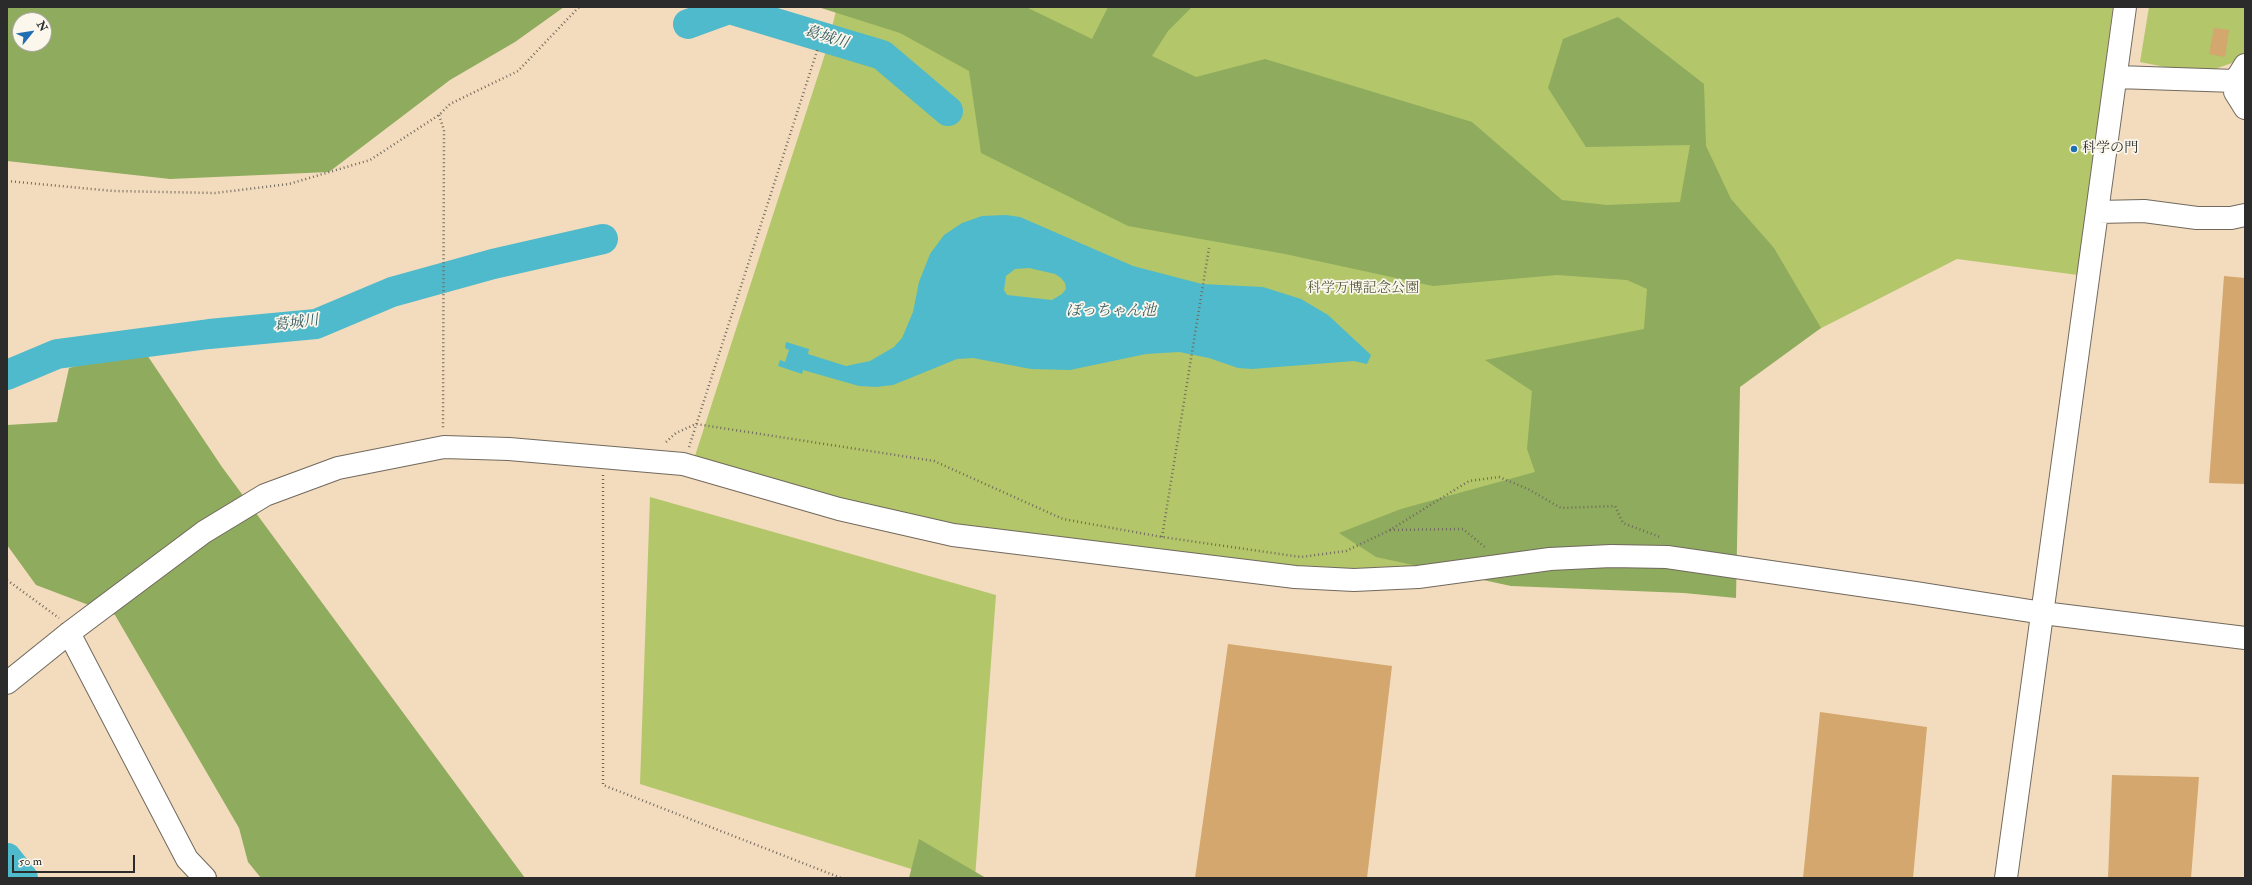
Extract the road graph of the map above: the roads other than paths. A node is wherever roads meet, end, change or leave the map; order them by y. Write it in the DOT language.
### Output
graph roads {
  1 [pos="2126,7"];
  2 [pos="2240,73"];
  3 [pos="2116,77"];
  4 [pos="2245,108"];
  5 [pos="2098,212"];
  6 [pos="2245,215"];
  7 [pos="2043,614"];
  8 [pos="69,633"];
  9 [pos="2245,638"];
  10 [pos="7,683"];
  11 [pos="205,878"];
  12 [pos="2006,878"];
  1 -- 3 [label="street"];
  2 -- 3 [label="street"];
  2 -- 4 [label="street"];
  3 -- 5 [label="street"];
  5 -- 6 [label="street"];
  5 -- 7 [label="street"];
  7 -- 8 [label="street"];
  7 -- 9 [label="street"];
  7 -- 12 [label="street"];
  8 -- 10 [label="street"];
  8 -- 11 [label="street"];
}
